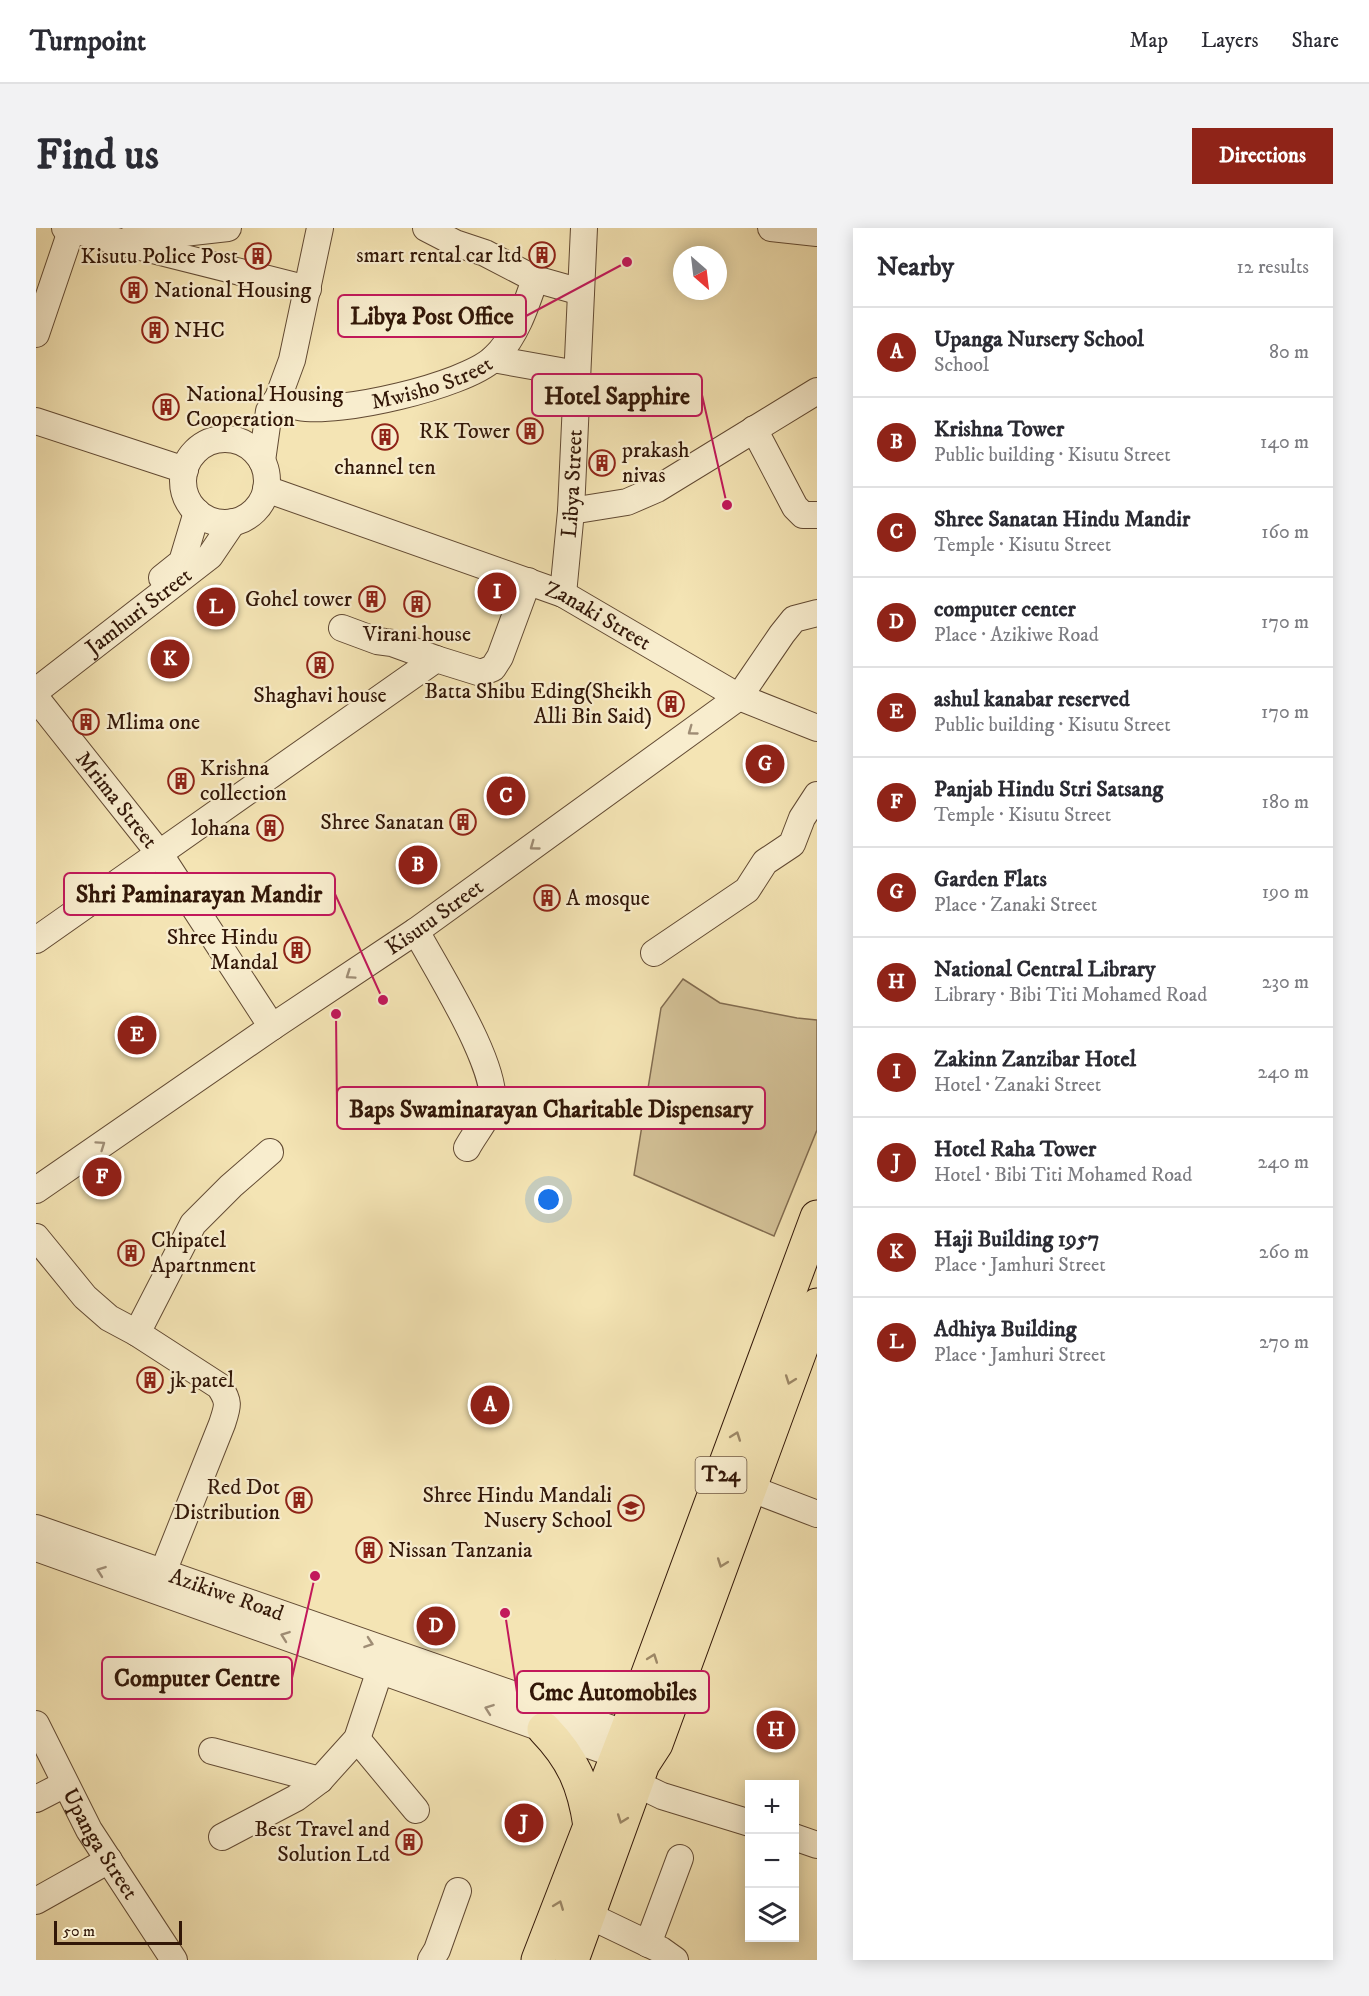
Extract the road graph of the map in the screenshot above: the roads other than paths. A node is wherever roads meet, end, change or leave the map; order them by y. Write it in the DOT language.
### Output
graph roads {
  1 [pos="228,228"];
  2 [pos="320,228"];
  3 [pos="426,228"];
  4 [pos="584,228"];
  5 [pos="771,228"];
  6 [pos="70,229"];
  7 [pos="817,233"];
  8 [pos="115,241"];
  9 [pos="535,279"];
  10 [pos="308,289"];
  11 [pos="581,292"];
  12 [pos="36,334"];
  13 [pos="493,359"];
  14 [pos="577,374"];
  15 [pos="817,391"];
  16 [pos="273,405"];
  17 [pos="36,421"];
  18 [pos="754,429"];
  19 [pos="220,440"];
  20 [pos="262,461"];
  21 [pos="185,470"];
  22 [pos="266,489"];
  23 [pos="571,511"];
  24 [pos="197,512"];
  25 [pos="817,515"];
  26 [pos="233,522"];
  27 [pos="528,581"];
  28 [pos="563,594"];
  29 [pos="817,613"];
  30 [pos="342,628"];
  31 [pos="436,659"];
  32 [pos="36,680"];
  33 [pos="36,692"];
  34 [pos="739,697"];
  35 [pos="36,698"];
  36 [pos="817,728"];
  37 [pos="817,795"];
  38 [pos="159,853"];
  39 [pos="416,931"];
  40 [pos="36,940"];
  41 [pos="654,953"];
  42 [pos="272,1027"];
  43 [pos="466,1148"];
  44 [pos="270,1152"];
  45 [pos="36,1190"];
  46 [pos="817,1217"];
  47 [pos="36,1237"];
  48 [pos="817,1305"];
  49 [pos="137,1333"];
  50 [pos="749,1490"];
  51 [pos="817,1514"];
  52 [pos="36,1528"];
  53 [pos="36,1548"];
  54 [pos="48,1560"];
  55 [pos="163,1572"];
  56 [pos="380,1670"];
  57 [pos="36,1724"];
  58 [pos="544,1729"];
  59 [pos="357,1739"];
  60 [pos="212,1751"];
  61 [pos="635,1756"];
  62 [pos="320,1780"];
  63 [pos="65,1784"];
  64 [pos="36,1798"];
  65 [pos="416,1810"];
  66 [pos="745,1821"];
  67 [pos="590,1826"];
  68 [pos="222,1837"];
  69 [pos="799,1839"];
  70 [pos="817,1845"];
  71 [pos="680,1858"];
  72 [pos="109,1860"];
  73 [pos="458,1891"];
  74 [pos="36,1901"];
  75 [pos="588,1915"];
  76 [pos="648,1944"];
  77 [pos="174,1960"];
  78 [pos="431,1960"];
  79 [pos="538,1960"];
  80 [pos="572,1960"];
  81 [pos="675,1960"];
  1 -- 8 [label="street"];
  2 -- 10 [label="street"];
  3 -- 9 [label="street"];
  4 -- 11 [label="street, Libya Street"];
  5 -- 7 [label="street"];
  6 -- 8 [label="street"];
  6 -- 12 [label="street"];
  8 -- 10 [label="street"];
  9 -- 11 [label="street"];
  9 -- 13 [label="street, Mwisho Street"];
  10 -- 16 [label="street"];
  11 -- 14 [label="street, Libya Street"];
  13 -- 14 [label="street"];
  13 -- 16 [label="street, Mwisho Street"];
  14 -- 23 [label="street, Libya Street"];
  15 -- 18 [label="street"];
  16 -- 19 [label="street"];
  16 -- 20 [label="street"];
  17 -- 21 [label="street"];
  18 -- 23 [label="street"];
  18 -- 25 [label="street"];
  19 -- 20 [label="street"];
  19 -- 21 [label="street"];
  20 -- 22 [label="street"];
  21 -- 24 [label="street"];
  22 -- 26 [label="street"];
  22 -- 27 [label="street, Zanaki Street"];
  23 -- 28 [label="street, Libya Street"];
  24 -- 26 [label="street"];
  24 -- 32 [label="street, Jamhuri Street"];
  26 -- 33 [label="street, Jamhuri Street"];
  27 -- 28 [label="street, Zanaki Street"];
  27 -- 31 [label="street"];
  28 -- 34 [label="street, Zanaki Street"];
  29 -- 34 [label="street, Kisutu Street"];
  30 -- 31 [label="street"];
  31 -- 38 [label="street"];
  34 -- 36 [label="street, Zanaki Street"];
  34 -- 39 [label="street, Kisutu Street, one-way"];
  35 -- 38 [label="street, Mrima Street"];
  37 -- 41 [label="street"];
  38 -- 40 [label="street"];
  38 -- 42 [label="street, Mrima Street"];
  39 -- 42 [label="street, Kisutu Street, one-way"];
  39 -- 43 [label="street"];
  45 -- 42 [label="street, Kisutu Street, one-way"];
  44 -- 49 [label="street"];
  61 -- 46 [label="highway, T24, one-way"];
  47 -- 49 [label="street"];
  48 -- 50 [label="highway, T24, one-way"];
  49 -- 55 [label="street"];
  50 -- 51 [label="street"];
  50 -- 61 [label="highway, T24, one-way"];
  52 -- 55 [label="street, Azikiwe Road"];
  53 -- 54 [label="street, Azikiwe Road"];
  56 -- 54 [label="street, Azikiwe Road, one-way"];
  55 -- 61 [label="street, Azikiwe Road, one-way"];
  58 -- 56 [label="street, Azikiwe Road, one-way"];
  56 -- 59 [label="street"];
  57 -- 63 [label="street, Upanga Street"];
  58 -- 61 [label="street, Azikiwe Road"];
  58 -- 67 [label="highway"];
  59 -- 62 [label="street"];
  59 -- 65 [label="street"];
  60 -- 62 [label="street"];
  61 -- 66 [label="street"];
  61 -- 67 [label="highway, T24"];
  61 -- 75 [label="highway, T24, one-way"];
  62 -- 68 [label="street"];
  63 -- 64 [label="street"];
  63 -- 72 [label="street, Upanga Street"];
  79 -- 67 [label="highway, T24, one-way"];
  69 -- 70 [label="street"];
  71 -- 76 [label="street"];
  72 -- 74 [label="street"];
  72 -- 77 [label="street, Upanga Street"];
  73 -- 78 [label="street"];
  75 -- 76 [label="street"];
  75 -- 80 [label="highway, T24"];
  76 -- 81 [label="street"];
}
